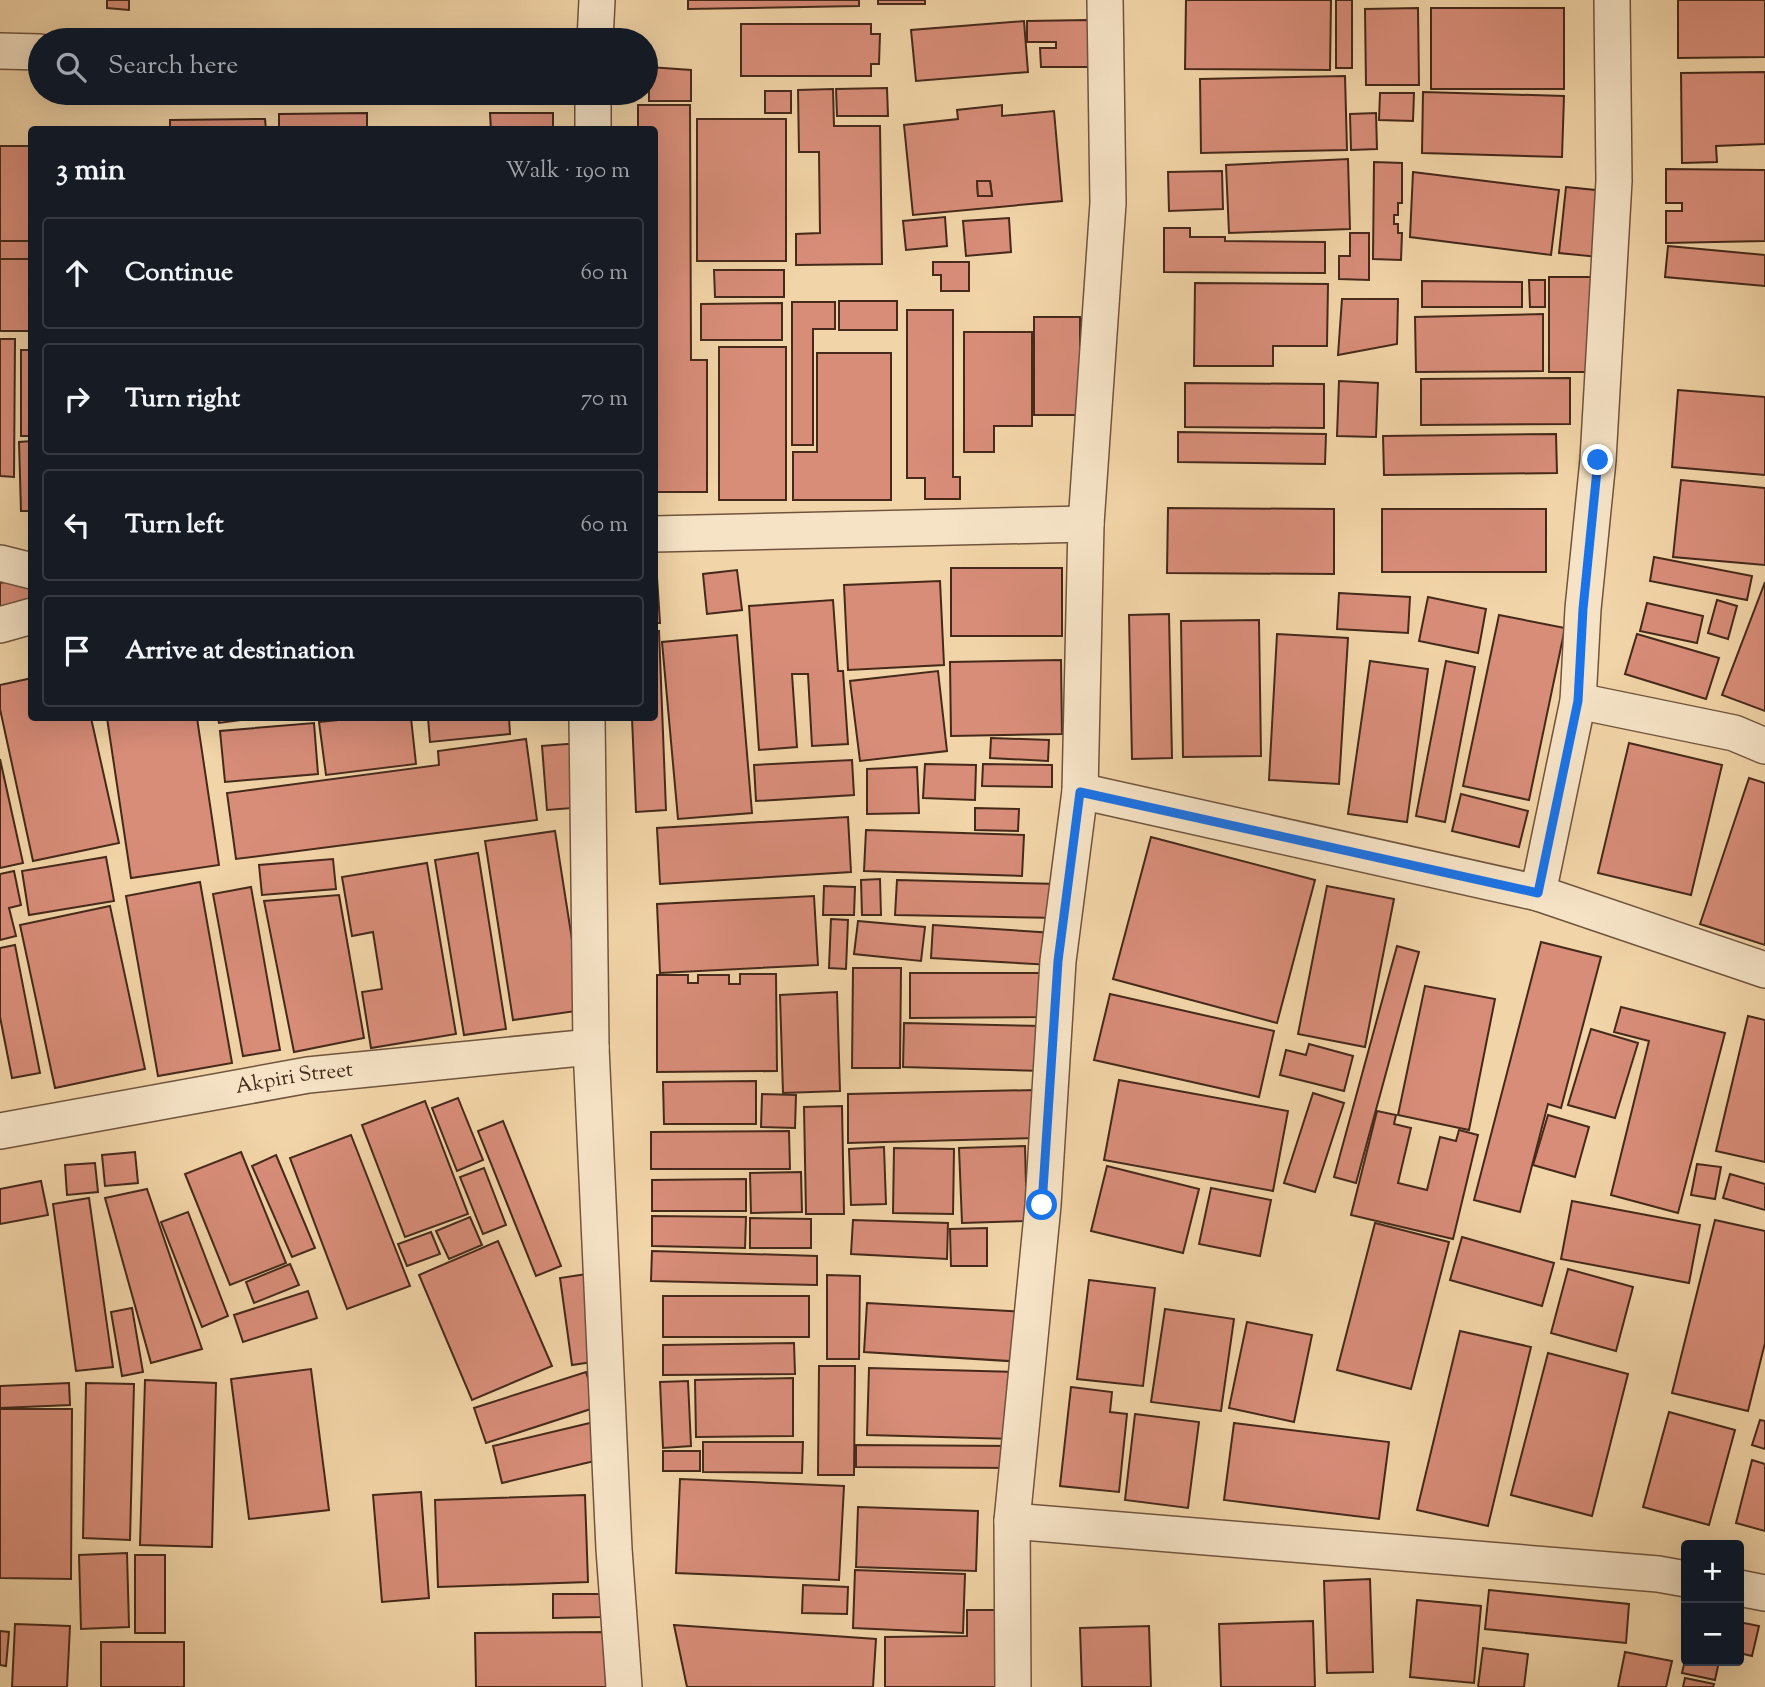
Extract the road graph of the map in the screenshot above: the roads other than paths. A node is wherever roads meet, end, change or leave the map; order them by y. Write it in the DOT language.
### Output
graph roads {
  1 [pos="597,0"];
  2 [pos="1105,0"];
  3 [pos="1612,0"];
  4 [pos="596,28"];
  5 [pos="0,51"];
  6 [pos="28,52"];
  7 [pos="593,105"];
  8 [pos="593,126"];
  9 [pos="1086,524"];
  10 [pos="658,534"];
  11 [pos="0,563"];
  12 [pos="28,570"];
  13 [pos="28,617"];
  14 [pos="0,625"];
  15 [pos="1578,701"];
  16 [pos="587,721"];
  17 [pos="1765,746"];
  18 [pos="1080,792"];
  19 [pos="1538,893"];
  20 [pos="1765,970"];
  21 [pos="591,1047"];
  22 [pos="0,1131"];
  23 [pos="1012,1521"];
  24 [pos="1681,1578"];
  25 [pos="1744,1589"];
  26 [pos="1765,1593"];
  27 [pos="624,1687"];
  28 [pos="1013,1687"];
  1 -- 4 [label="street"];
  2 -- 9 [label="street"];
  3 -- 15 [label="street"];
  5 -- 6 [label="street"];
  7 -- 8 [label="street"];
  9 -- 10 [label="street"];
  9 -- 18 [label="street"];
  11 -- 12 [label="street"];
  13 -- 14 [label="street"];
  15 -- 17 [label="street"];
  15 -- 19 [label="street"];
  16 -- 21 [label="street"];
  18 -- 19 [label="street"];
  18 -- 23 [label="street"];
  19 -- 20 [label="street"];
  21 -- 22 [label="street, Akpiri Street"];
  21 -- 27 [label="street"];
  23 -- 24 [label="street"];
  23 -- 28 [label="street"];
  25 -- 26 [label="street"];
}
